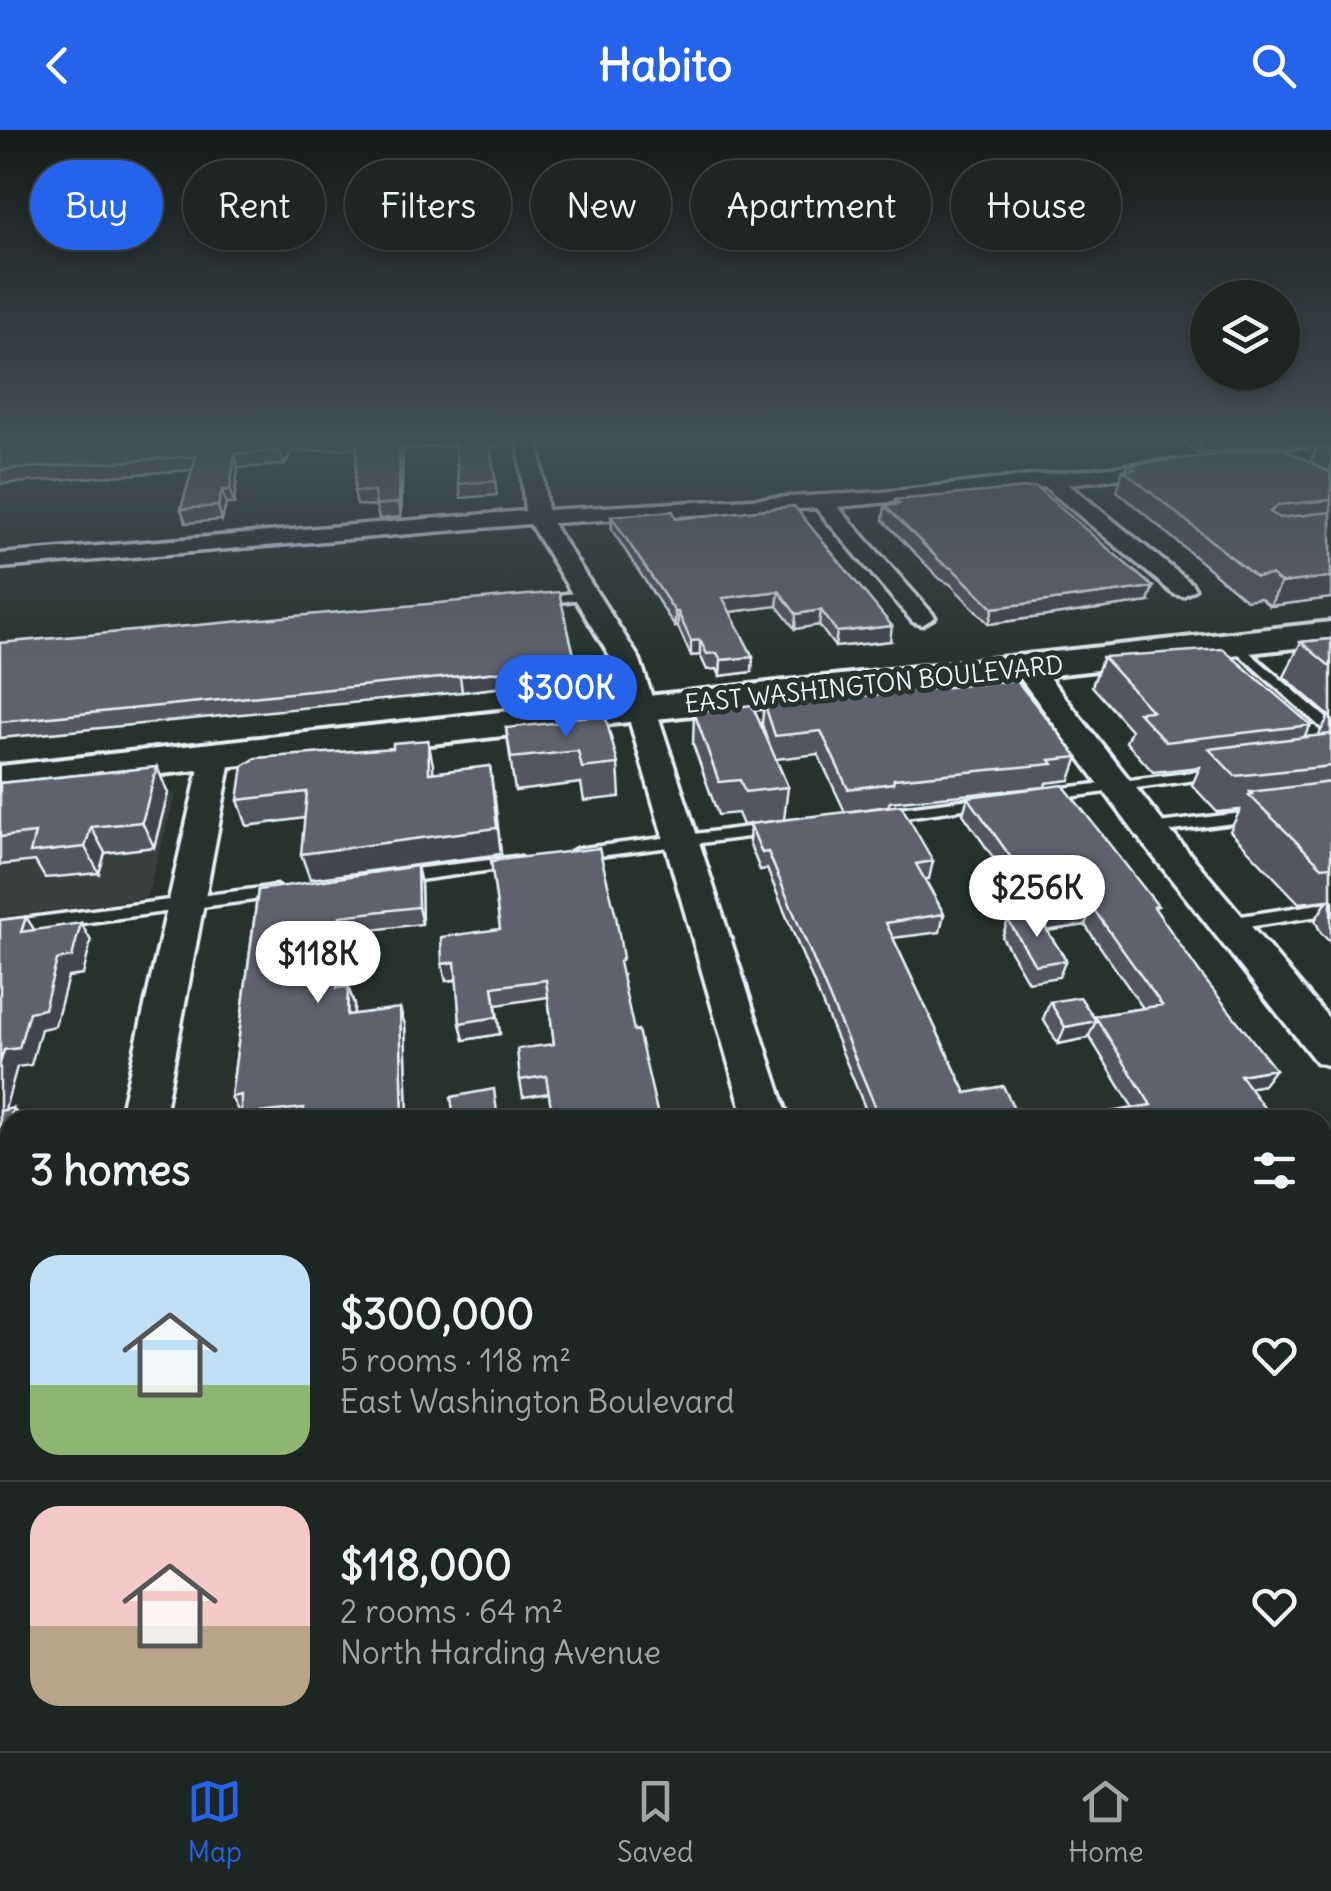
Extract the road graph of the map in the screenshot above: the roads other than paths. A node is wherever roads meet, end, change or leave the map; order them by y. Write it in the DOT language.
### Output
graph roads {
  1 [pos="537,514"];
  2 [pos="597,514"];
  3 [pos="832,514"];
  4 [pos="1091,514"];
  5 [pos="537,517"];
  6 [pos="0,561"];
  7 [pos="1183,589"];
  8 [pos="585,596"];
  9 [pos="527,602"];
  10 [pos="922,617"];
  11 [pos="1331,633"];
  12 [pos="1211,651"];
  13 [pos="1027,668"];
  14 [pos="644,709"];
  15 [pos="1331,729"];
  16 [pos="217,755"];
  17 [pos="1237,770"];
  18 [pos="0,779"];
  19 [pos="1120,786"];
  20 [pos="1025,798"];
  21 [pos="1006,800"];
  22 [pos="1281,813"];
  23 [pos="873,816"];
  24 [pos="797,826"];
  25 [pos="1150,829"];
  26 [pos="683,840"];
  27 [pos="564,855"];
  28 [pos="524,860"];
  29 [pos="386,878"];
  30 [pos="286,891"];
  31 [pos="187,904"];
  32 [pos="1331,908"];
  33 [pos="1228,924"];
  34 [pos="0,928"];
  35 [pos="1331,1050"];
  36 [pos="143,1110"];
  37 [pos="764,1110"];
  1 -- 5 [label="street"];
  2 -- 5 [label="street"];
  3 -- 10 [label="street"];
  4 -- 7 [label="street"];
  5 -- 6 [label="street"];
  5 -- 8 [label="street"];
  8 -- 9 [label="lane"];
  8 -- 14 [label="street"];
  11 -- 12 [label="main road, EAST WASHINGTON BOULEVARD"];
  12 -- 13 [label="main road, EAST WASHINGTON BOULEVARD"];
  12 -- 15 [label="lane"];
  13 -- 14 [label="main road, EAST WASHINGTON BOULEVARD"];
  13 -- 19 [label="street"];
  14 -- 16 [label="main road, EAST WASHINGTON BOULEVARD"];
  14 -- 26 [label="street"];
  16 -- 18 [label="main road, EAST WASHINGTON BOULEVARD"];
  16 -- 31 [label="street"];
  17 -- 19 [label="lane"];
  19 -- 20 [label="lane"];
  19 -- 25 [label="street"];
  21 -- 23 [label="lane"];
  22 -- 25 [label="lane"];
  24 -- 26 [label="lane"];
  25 -- 33 [label="street"];
  26 -- 27 [label="lane"];
  26 -- 37 [label="street"];
  28 -- 29 [label="lane"];
  30 -- 31 [label="lane"];
  31 -- 34 [label="lane"];
  31 -- 36 [label="street"];
  32 -- 33 [label="lane"];
  33 -- 35 [label="street"];
}
